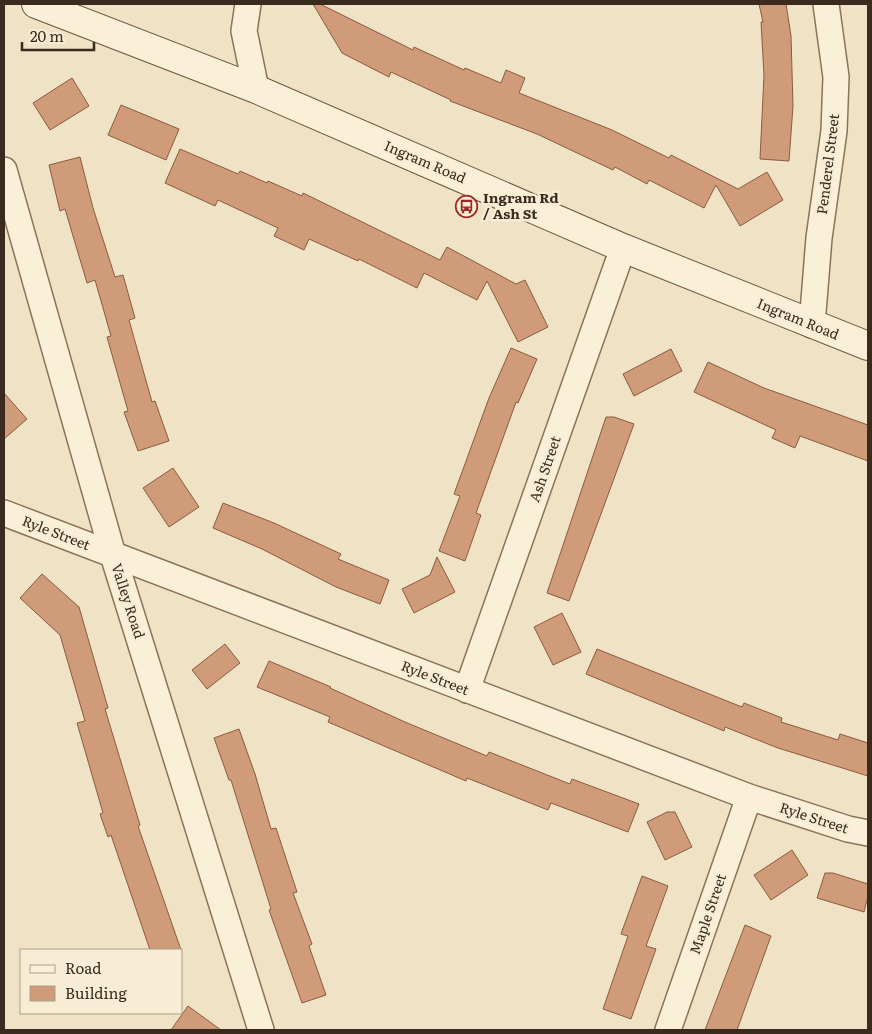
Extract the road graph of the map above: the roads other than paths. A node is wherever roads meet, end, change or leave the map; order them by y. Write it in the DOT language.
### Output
graph roads {
  1 [pos="36,4"];
  2 [pos="248,4"];
  3 [pos="826,4"];
  4 [pos="256,89"];
  5 [pos="4,170"];
  6 [pos="622,248"];
  7 [pos="812,324"];
  8 [pos="868,346"];
  9 [pos="4,513"];
  10 [pos="113,555"];
  11 [pos="467,690"];
  12 [pos="748,797"];
  13 [pos="868,833"];
  14 [pos="261,1030"];
  15 [pos="668,1030"];
  1 -- 4 [label="street, Ingram Road"];
  2 -- 4 [label="street"];
  3 -- 7 [label="street, Penderel Street"];
  4 -- 6 [label="street, Ingram Road"];
  5 -- 10 [label="street, Valley Road"];
  6 -- 7 [label="street, Ingram Road"];
  6 -- 11 [label="street, Ash Street"];
  7 -- 8 [label="street, Ingram Road"];
  9 -- 10 [label="street, Ryle Street"];
  10 -- 11 [label="street, Ryle Street"];
  10 -- 14 [label="street, Valley Road"];
  11 -- 12 [label="street, Ryle Street"];
  12 -- 13 [label="street, Ryle Street"];
  12 -- 15 [label="street, Maple Street"];
}
